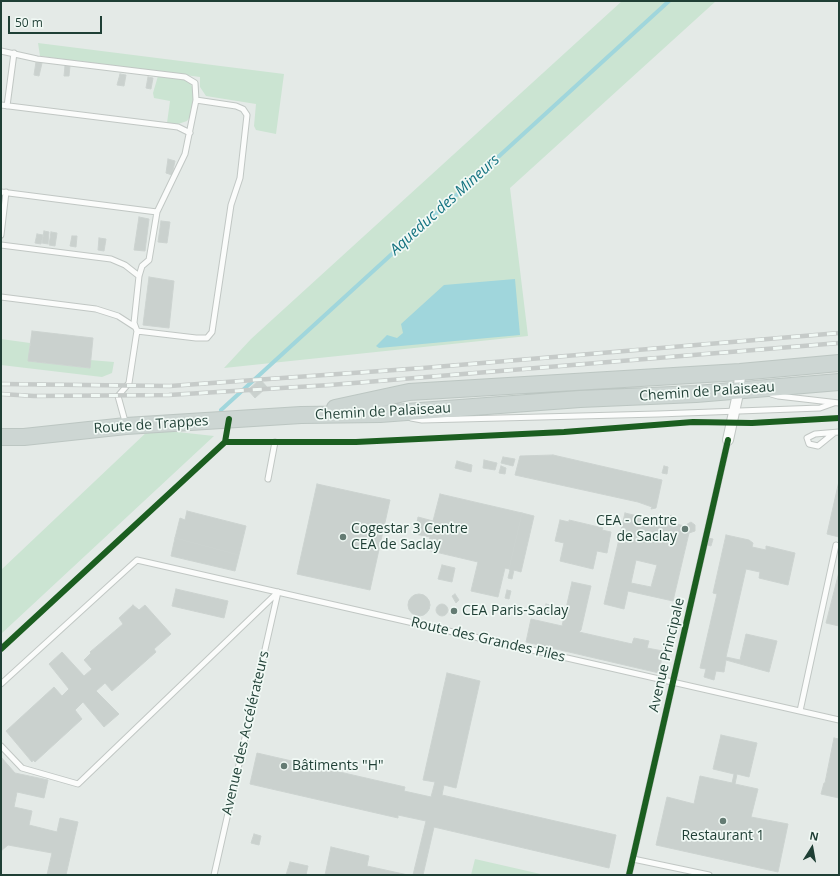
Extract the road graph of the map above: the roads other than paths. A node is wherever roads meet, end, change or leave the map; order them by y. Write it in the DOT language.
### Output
graph roads {
  1 [pos="1,51"];
  2 [pos="14,53"];
  3 [pos="196,100"];
  4 [pos="1,105"];
  5 [pos="7,106"];
  6 [pos="190,133"];
  7 [pos="3,192"];
  8 [pos="157,212"];
  9 [pos="1,235"];
  10 [pos="1,245"];
  11 [pos="139,276"];
  12 [pos="1,298"];
  13 [pos="136,329"];
  14 [pos="839,363"];
  15 [pos="741,379"];
  16 [pos="839,382"];
  17 [pos="759,386"];
  18 [pos="837,403"];
  19 [pos="735,411"];
  20 [pos="388,413"];
  21 [pos="300,415"];
  22 [pos="126,426"];
  23 [pos="837,433"];
  24 [pos="1,437"];
  25 [pos="728,440"];
  26 [pos="275,442"];
  27 [pos="268,479"];
  28 [pos="839,546"];
  29 [pos="278,592"];
  30 [pos="673,683"];
  31 [pos="1,684"];
  32 [pos="800,711"];
  33 [pos="839,720"];
  34 [pos="1,746"];
  35 [pos="633,859"];
  36 [pos="214,875"];
  37 [pos="629,875"];
  38 [pos="709,875"];
  1 -- 2 [label="lane"];
  2 -- 3 [label="lane"];
  2 -- 5 [label="lane"];
  3 -- 6 [label="lane"];
  3 -- 13 [label="lane"];
  4 -- 5 [label="lane"];
  5 -- 6 [label="lane"];
  6 -- 8 [label="lane"];
  7 -- 8 [label="lane"];
  7 -- 9 [label="lane"];
  8 -- 11 [label="lane"];
  10 -- 11 [label="lane"];
  11 -- 13 [label="lane"];
  12 -- 13 [label="lane"];
  13 -- 22 [label="lane"];
  14 -- 15 [label="main road, Chemin de Palaiseau"];
  15 -- 17 [label="main road, Chemin de Palaiseau"];
  15 -- 19 [label="street"];
  15 -- 20 [label="main road, Chemin de Palaiseau"];
  15 -- 21 [label="main road, Chemin de Palaiseau"];
  16 -- 17 [label="main road, Chemin de Palaiseau"];
  17 -- 18 [label="lane"];
  18 -- 19 [label="lane"];
  19 -- 20 [label="lane"];
  19 -- 25 [label="street"];
  20 -- 21 [label="main road, Chemin de Palaiseau"];
  21 -- 22 [label="main road, Route de Trappes"];
  22 -- 24 [label="main road, Route de Trappes"];
  23 -- 23 [label="lane"];
  25 -- 30 [label="lane, Avenue Principale"];
  26 -- 27 [label="lane"];
  28 -- 32 [label="lane"];
  29 -- 30 [label="lane, Route des Grandes Piles"];
  29 -- 31 [label="lane, Route des Grandes Piles"];
  29 -- 34 [label="lane"];
  29 -- 36 [label="lane, Avenue des Accélérateurs"];
  30 -- 32 [label="lane, Route des Grandes Piles"];
  30 -- 35 [label="lane, Avenue Principale"];
  32 -- 33 [label="lane, Route des Grandes Piles"];
  35 -- 37 [label="lane, Avenue Principale"];
  35 -- 38 [label="lane"];
}
